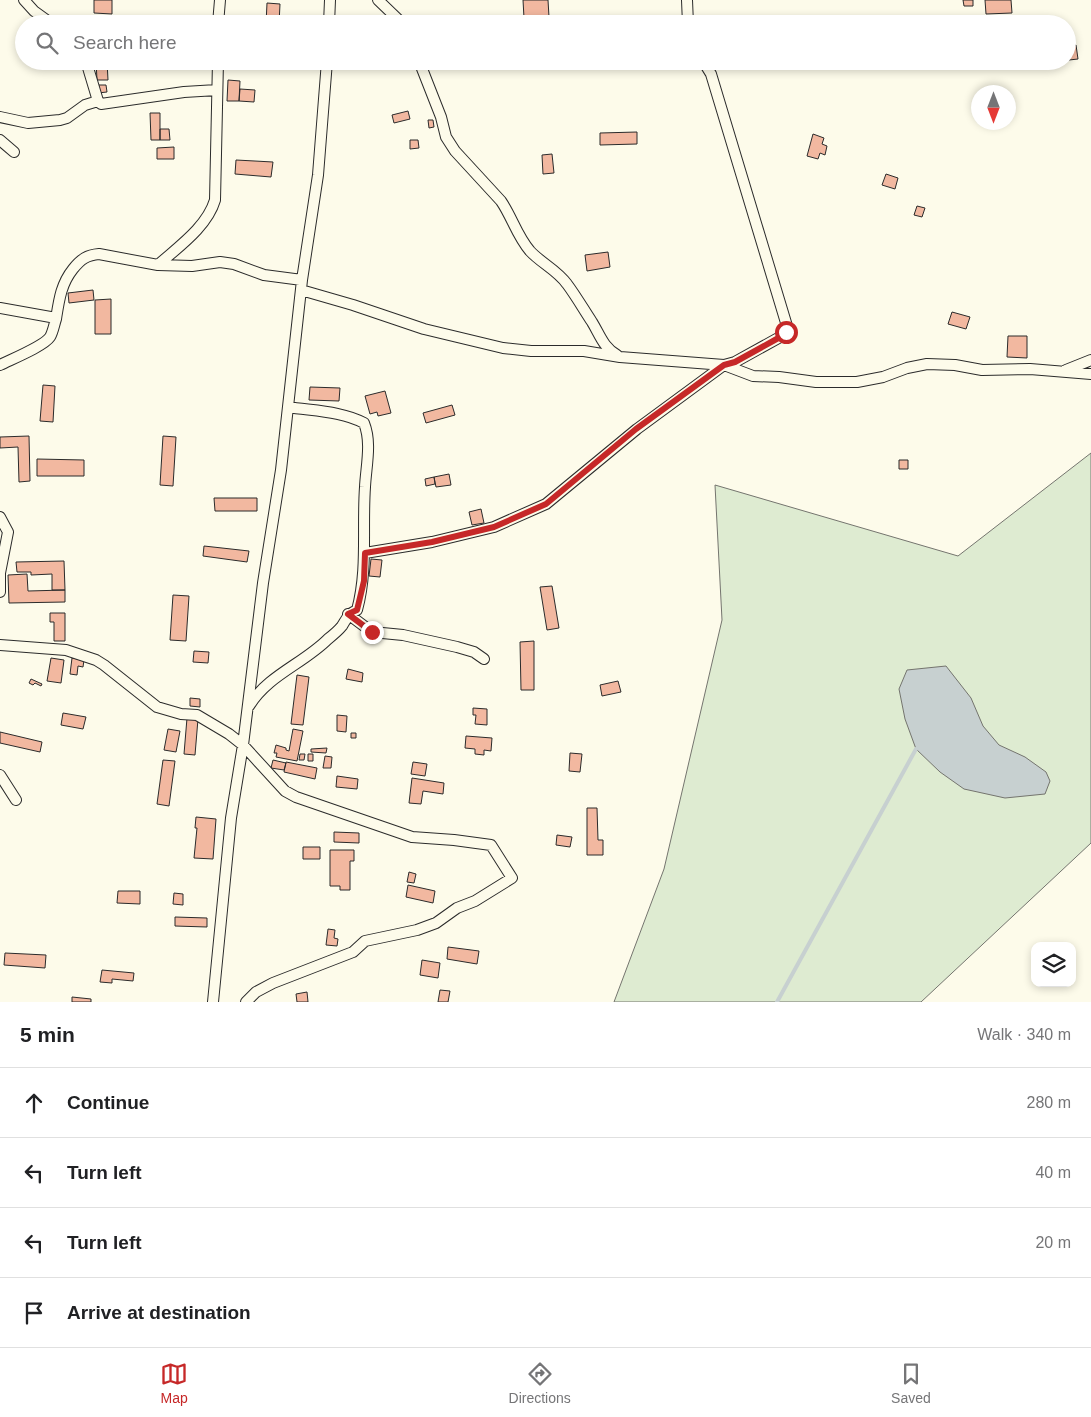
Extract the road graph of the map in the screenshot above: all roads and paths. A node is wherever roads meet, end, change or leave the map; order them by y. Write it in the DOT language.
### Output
graph roads {
  1 [pos="24,0"];
  2 [pos="220,0"];
  3 [pos="330,0"];
  4 [pos="378,0"];
  5 [pos="687,0"];
  6 [pos="40,15"];
  7 [pos="219,15"];
  8 [pos="329,15"];
  9 [pos="394,15"];
  10 [pos="688,15"];
  11 [pos="89,70"];
  12 [pos="218,70"];
  13 [pos="326,70"];
  14 [pos="423,70"];
  15 [pos="709,70"];
  16 [pos="217,90"];
  17 [pos="98,101"];
  18 [pos="0,117"];
  19 [pos="0,140"];
  20 [pos="14,152"];
  21 [pos="158,266"];
  22 [pos="302,285"];
  23 [pos="0,308"];
  24 [pos="56,318"];
  25 [pos="620,357"];
  26 [pos="1091,360"];
  27 [pos="0,365"];
  28 [pos="724,365"];
  29 [pos="1062,372"];
  30 [pos="1091,374"];
  31 [pos="288,407"];
  32 [pos="0,517"];
  33 [pos="365,553"];
  34 [pos="0,592"];
  35 [pos="348,614"];
  36 [pos="2,648"];
  37 [pos="484,659"];
  38 [pos="247,709"];
  39 [pos="243,745"];
  40 [pos="1,780"];
  41 [pos="16,800"];
  42 [pos="213,1002"];
  43 [pos="246,1002"];
  1 -- 6 [label="street"];
  2 -- 7 [label="street"];
  3 -- 8 [label="street"];
  4 -- 9 [label="street"];
  5 -- 10 [label="street"];
  11 -- 17 [label="street"];
  12 -- 16 [label="street"];
  13 -- 22 [label="street"];
  14 -- 25 [label="street"];
  15 -- 28 [label="street"];
  16 -- 17 [label="street"];
  16 -- 21 [label="street"];
  17 -- 18 [label="street"];
  19 -- 20 [label="street"];
  21 -- 22 [label="street"];
  21 -- 24 [label="street"];
  22 -- 25 [label="street"];
  22 -- 31 [label="street"];
  23 -- 24 [label="street"];
  24 -- 27 [label="street"];
  25 -- 28 [label="street"];
  26 -- 29 [label="street"];
  28 -- 29 [label="street"];
  28 -- 33 [label="street"];
  29 -- 30 [label="street"];
  31 -- 33 [label="street"];
  31 -- 38 [label="street"];
  32 -- 34 [label="street"];
  33 -- 35 [label="street"];
  35 -- 37 [label="street"];
  35 -- 38 [label="street"];
  36 -- 39 [label="street"];
  38 -- 39 [label="street"];
  39 -- 42 [label="street"];
  39 -- 43 [label="street"];
  40 -- 41 [label="street"];
}
